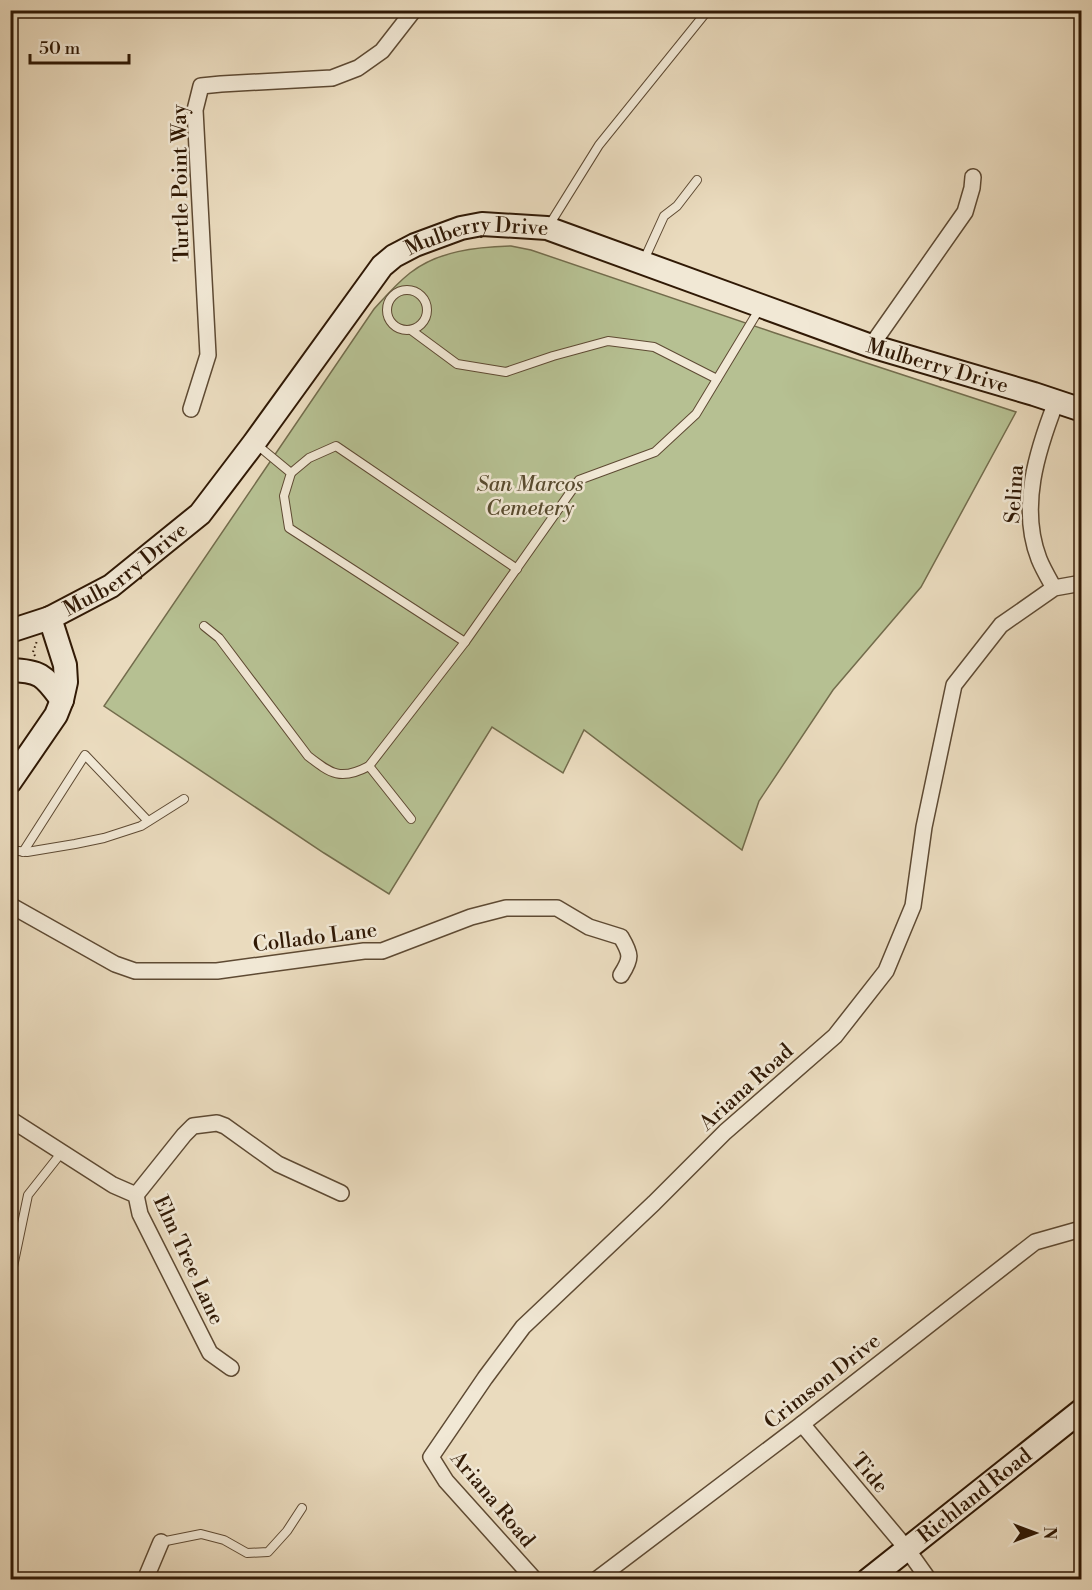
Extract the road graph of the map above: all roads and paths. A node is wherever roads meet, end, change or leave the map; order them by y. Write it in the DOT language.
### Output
graph roads {
  1 [pos="414,10"];
  2 [pos="708,10"];
  3 [pos="973,177"];
  4 [pos="697,180"];
  5 [pos="547,228"];
  6 [pos="643,263"];
  7 [pos="761,306"];
  8 [pos="411,330"];
  9 [pos="871,346"];
  10 [pos="717,379"];
  11 [pos="1056,402"];
  12 [pos="191,409"];
  13 [pos="1082,410"];
  14 [pos="254,443"];
  15 [pos="291,473"];
  16 [pos="517,569"];
  17 [pos="1082,583"];
  18 [pos="1054,588"];
  19 [pos="50,618"];
  20 [pos="204,626"];
  21 [pos="10,631"];
  22 [pos="38,641"];
  23 [pos="465,642"];
  24 [pos="35,657"];
  25 [pos="10,670"];
  26 [pos="62,700"];
  27 [pos="369,766"];
  28 [pos="10,782"];
  29 [pos="184,799"];
  30 [pos="411,819"];
  31 [pos="148,821"];
  32 [pos="10,850"];
  33 [pos="22,852"];
  34 [pos="10,905"];
  35 [pos="621,975"];
  36 [pos="10,1119"];
  37 [pos="63,1152"];
  38 [pos="341,1193"];
  39 [pos="136,1196"];
  40 [pos="1081,1229"];
  41 [pos="10,1281"];
  42 [pos="231,1368"];
  43 [pos="1082,1410"];
  44 [pos="802,1424"];
  45 [pos="302,1508"];
  46 [pos="161,1542"];
  47 [pos="907,1549"];
  48 [pos="146,1580"];
  49 [pos="535,1580"];
  50 [pos="596,1580"];
  51 [pos="867,1580"];
  52 [pos="929,1580"];
  1 -- 12 [label="street, Turtle Point Way"];
  2 -- 5 [label="lane"];
  3 -- 9 [label="street"];
  4 -- 6 [label="lane"];
  5 -- 6 [label="main road, Mulberry Drive"];
  5 -- 14 [label="main road, Mulberry Drive"];
  6 -- 7 [label="main road, Mulberry Drive"];
  7 -- 9 [label="main road, Mulberry Drive"];
  7 -- 10 [label="lane"];
  8 -- 8 [label="lane"];
  8 -- 10 [label="lane"];
  9 -- 11 [label="main road, Mulberry Drive"];
  10 -- 16 [label="lane"];
  11 -- 13 [label="main road, Mulberry Drive"];
  11 -- 18 [label="street, Selina"];
  14 -- 15 [label="lane"];
  14 -- 19 [label="main road, Mulberry Drive"];
  15 -- 16 [label="lane"];
  15 -- 23 [label="lane"];
  16 -- 23 [label="lane"];
  17 -- 18 [label="street, Ariana Road"];
  18 -- 49 [label="street, Ariana Road"];
  19 -- 21 [label="main road, Mulberry Drive"];
  19 -- 26 [label="main road"];
  20 -- 27 [label="lane"];
  22 -- 24 [label="path"];
  23 -- 27 [label="lane"];
  25 -- 26 [label="main road"];
  26 -- 28 [label="main road"];
  27 -- 30 [label="lane"];
  29 -- 31 [label="lane"];
  31 -- 33 [label="lane"];
  31 -- 33 [label="lane"];
  32 -- 33 [label="lane"];
  34 -- 35 [label="street, Collado Lane"];
  36 -- 37 [label="street, Elm Tree Lane"];
  37 -- 39 [label="street, Elm Tree Lane"];
  37 -- 41 [label="lane"];
  38 -- 39 [label="street"];
  39 -- 42 [label="street, Elm Tree Lane"];
  40 -- 44 [label="street, Crimson Drive"];
  43 -- 47 [label="main road, Richland Road"];
  44 -- 47 [label="street, Tide"];
  44 -- 50 [label="street, Crimson Drive"];
  45 -- 46 [label="lane"];
  46 -- 48 [label="street"];
  47 -- 51 [label="main road, Richland Road"];
  47 -- 52 [label="street, Tide"];
}
